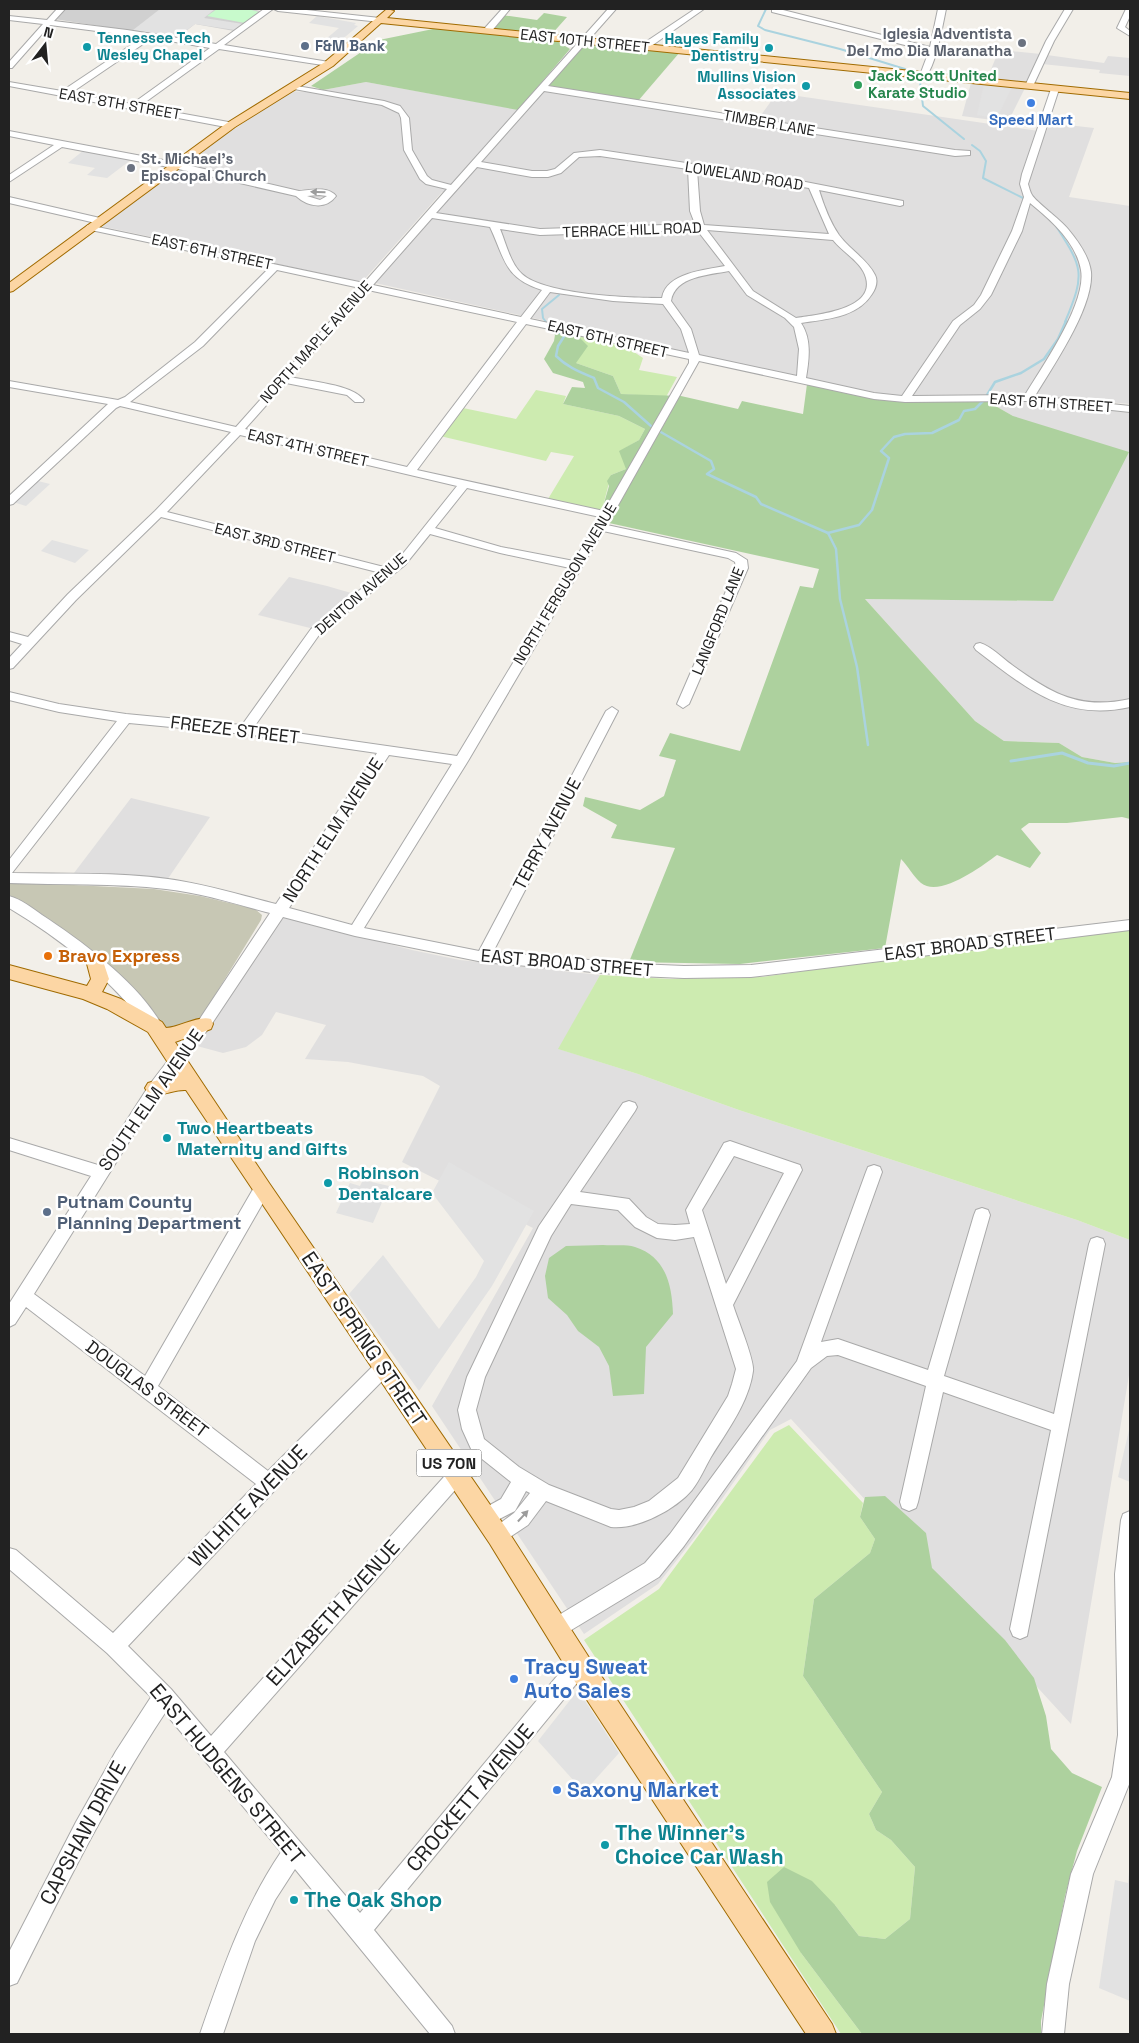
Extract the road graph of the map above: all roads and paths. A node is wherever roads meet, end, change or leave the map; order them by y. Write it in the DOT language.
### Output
graph roads {
  1 [pos="61,9"];
  2 [pos="269,9"];
  3 [pos="278,9"];
  4 [pos="393,9"];
  5 [pos="506,9"];
  6 [pos="612,9"];
  7 [pos="700,9"];
  8 [pos="942,9"];
  9 [pos="1069,9"];
  10 [pos="1130,9"];
  11 [pos="775,10"];
  12 [pos="9,18"];
  13 [pos="380,20"];
  14 [pos="49,21"];
  15 [pos="415,23"];
  16 [pos="433,25"];
  17 [pos="487,31"];
  18 [pos="1130,34"];
  19 [pos="150,36"];
  20 [pos="362,36"];
  21 [pos="582,41"];
  22 [pos="219,47"];
  23 [pos="644,47"];
  24 [pos="933,50"];
  25 [pos="329,64"];
  26 [pos="9,66"];
  27 [pos="924,75"];
  28 [pos="9,84"];
  29 [pos="1029,86"];
  30 [pos="294,87"];
  31 [pos="542,88"];
  32 [pos="1056,89"];
  33 [pos="64,94"];
  34 [pos="1130,96"];
  35 [pos="134,107"];
  36 [pos="231,125"];
  37 [pos="9,134"];
  38 [pos="62,143"];
  39 [pos="967,153"];
  40 [pos="475,164"];
  41 [pos="174,165"];
  42 [pos="692,167"];
  43 [pos="9,179"];
  44 [pos="813,187"];
  45 [pos="452,188"];
  46 [pos="298,194"];
  47 [pos="1028,197"];
  48 [pos="9,200"];
  49 [pos="900,203"];
  50 [pos="429,215"];
  51 [pos="95,224"];
  52 [pos="494,226"];
  53 [pos="700,227"];
  54 [pos="835,237"];
  55 [pos="276,266"];
  56 [pos="730,268"];
  57 [pos="367,285"];
  58 [pos="9,288"];
  59 [pos="547,289"];
  60 [pos="666,302"];
  61 [pos="524,320"];
  62 [pos="794,321"];
  63 [pos="694,358"];
  64 [pos="284,379"];
  65 [pos="801,380"];
  66 [pos="9,384"];
  67 [pos="1028,398"];
  68 [pos="905,399"];
  69 [pos="358,400"];
  70 [pos="119,404"];
  71 [pos="1130,409"];
  72 [pos="237,432"];
  73 [pos="410,471"];
  74 [pos="464,484"];
  75 [pos="9,502"];
  76 [pos="159,513"];
  77 [pos="606,515"];
  78 [pos="600,527"];
  79 [pos="428,530"];
  80 [pos="576,565"];
  81 [pos="391,572"];
  82 [pos="9,636"];
  83 [pos="30,642"];
  84 [pos="980,647"];
  85 [pos="9,664"];
  86 [pos="9,696"];
  87 [pos="1130,703"];
  88 [pos="684,704"];
  89 [pos="612,711"];
  90 [pos="126,718"];
  91 [pos="245,730"];
  92 [pos="385,751"];
  93 [pos="461,761"];
  94 [pos="9,869"];
  95 [pos="9,878"];
  96 [pos="9,901"];
  97 [pos="281,909"];
  98 [pos="1130,925"];
  99 [pos="356,931"];
  100 [pos="483,957"];
  101 [pos="95,960"];
  102 [pos="9,972"];
  103 [pos="91,995"];
  104 [pos="204,1024"];
  105 [pos="158,1031"];
  106 [pos="177,1060"];
  107 [pos="193,1083"];
  108 [pos="155,1088"];
  109 [pos="629,1106"];
  110 [pos="9,1144"];
  111 [pos="100,1172"];
  112 [pos="874,1172"];
  113 [pos="262,1189"];
  114 [pos="567,1197"];
  115 [pos="982,1215"];
  116 [pos="700,1229"];
  117 [pos="1096,1244"];
  118 [pos="24,1296"];
  119 [pos="724,1306"];
  120 [pos="9,1319"];
  121 [pos="804,1365"];
  122 [pos="383,1368"];
  123 [pos="934,1380"];
  124 [pos="147,1388"];
  125 [pos="1061,1426"];
  126 [pos="457,1475"];
  127 [pos="523,1478"];
  128 [pos="269,1483"];
  129 [pos="544,1491"];
  130 [pos="909,1502"];
  131 [pos="1130,1520"];
  132 [pos="492,1527"];
  133 [pos="9,1558"];
  134 [pos="556,1628"];
  135 [pos="1020,1629"];
  136 [pos="114,1646"];
  137 [pos="579,1666"];
  138 [pos="164,1696"];
  139 [pos="210,1752"];
  140 [pos="294,1852"];
  141 [pos="360,1930"];
  142 [pos="9,1975"];
  143 [pos="215,2031"];
  144 [pos="444,2034"];
  145 [pos="822,2034"];
  146 [pos="1053,2034"];
  1 -- 14 [label="street"];
  2 -- 22 [label="street"];
  3 -- 13 [label="street, EAST 10TH STREET"];
  4 -- 13 [label="main road"];
  4 -- 15 [label="main road"];
  5 -- 17 [label="street"];
  6 -- 21 [label="street, NORTH MAPLE AVENUE"];
  7 -- 23 [label="street"];
  8 -- 24 [label="street"];
  9 -- 29 [label="street"];
  10 -- 18 [label="street"];
  11 -- 24 [label="street"];
  12 -- 14 [label="street"];
  13 -- 15 [label="main road, EAST 10TH STREET"];
  13 -- 20 [label="main road"];
  14 -- 19 [label="street"];
  14 -- 26 [label="street"];
  15 -- 16 [label="main road, EAST 10TH STREET"];
  16 -- 17 [label="main road, EAST 10TH STREET"];
  16 -- 20 [label="main road"];
  17 -- 21 [label="main road, EAST 10TH STREET"];
  19 -- 22 [label="street"];
  19 -- 33 [label="street"];
  20 -- 25 [label="main road"];
  21 -- 23 [label="main road, EAST 10TH STREET"];
  21 -- 31 [label="street, NORTH MAPLE AVENUE"];
  22 -- 25 [label="street"];
  22 -- 35 [label="street"];
  23 -- 27 [label="main road, EAST 10TH STREET"];
  24 -- 27 [label="street"];
  25 -- 30 [label="main road"];
  27 -- 29 [label="main road, EAST 10TH STREET"];
  28 -- 33 [label="street, EAST 8TH STREET"];
  29 -- 32 [label="main road, EAST 10TH STREET"];
  30 -- 36 [label="main road"];
  30 -- 45 [label="street"];
  31 -- 39 [label="street, TIMBER LANE"];
  31 -- 40 [label="street, NORTH MAPLE AVENUE"];
  32 -- 34 [label="main road, EAST 10TH STREET"];
  32 -- 47 [label="street"];
  33 -- 35 [label="street, EAST 8TH STREET"];
  35 -- 36 [label="street, EAST 8TH STREET"];
  36 -- 41 [label="main road"];
  37 -- 38 [label="street"];
  38 -- 41 [label="street"];
  38 -- 43 [label="street"];
  40 -- 42 [label="street, LOWELAND ROAD"];
  40 -- 45 [label="street, NORTH MAPLE AVENUE"];
  41 -- 46 [label="street"];
  41 -- 51 [label="main road"];
  42 -- 44 [label="street, LOWELAND ROAD"];
  42 -- 53 [label="street"];
  44 -- 49 [label="street"];
  44 -- 54 [label="street, LOWELAND ROAD"];
  45 -- 50 [label="street, NORTH MAPLE AVENUE"];
  47 -- 67 [label="street"];
  47 -- 68 [label="street"];
  48 -- 51 [label="street, EAST 6TH STREET"];
  50 -- 52 [label="street, TERRACE HILL ROAD"];
  50 -- 57 [label="street, NORTH MAPLE AVENUE"];
  51 -- 55 [label="street, EAST 6TH STREET"];
  51 -- 58 [label="main road"];
  52 -- 53 [label="street, TERRACE HILL ROAD"];
  52 -- 59 [label="street"];
  53 -- 54 [label="street, TERRACE HILL ROAD"];
  53 -- 56 [label="street"];
  54 -- 62 [label="street, LOWELAND ROAD"];
  55 -- 57 [label="street, EAST 6TH STREET"];
  55 -- 70 [label="street"];
  56 -- 60 [label="street"];
  56 -- 62 [label="street"];
  57 -- 61 [label="street, EAST 6TH STREET"];
  57 -- 64 [label="street, NORTH MAPLE AVENUE"];
  59 -- 60 [label="street"];
  59 -- 61 [label="street"];
  60 -- 63 [label="street"];
  61 -- 63 [label="street, EAST 6TH STREET"];
  61 -- 73 [label="street"];
  62 -- 65 [label="street"];
  63 -- 65 [label="street, EAST 6TH STREET"];
  63 -- 77 [label="street, NORTH FERGUSON AVENUE"];
  64 -- 69 [label="street"];
  64 -- 72 [label="street, NORTH MAPLE AVENUE"];
  65 -- 68 [label="street, EAST 6TH STREET"];
  66 -- 70 [label="street, EAST 4TH STREET"];
  67 -- 68 [label="street, EAST 6TH STREET"];
  67 -- 71 [label="street, EAST 6TH STREET"];
  70 -- 72 [label="street, EAST 4TH STREET"];
  70 -- 75 [label="street"];
  72 -- 73 [label="street, EAST 4TH STREET"];
  72 -- 76 [label="street, NORTH MAPLE AVENUE"];
  73 -- 74 [label="street, EAST 4TH STREET"];
  74 -- 77 [label="street, EAST 4TH STREET"];
  74 -- 79 [label="street, DENTON AVENUE"];
  76 -- 81 [label="street, EAST 3RD STREET"];
  76 -- 83 [label="street, NORTH MAPLE AVENUE"];
  77 -- 78 [label="street, NORTH FERGUSON AVENUE"];
  78 -- 80 [label="street, NORTH FERGUSON AVENUE"];
  78 -- 88 [label="street, LANGFORD LANE"];
  79 -- 80 [label="street"];
  79 -- 81 [label="street, DENTON AVENUE"];
  80 -- 93 [label="street, NORTH FERGUSON AVENUE"];
  81 -- 91 [label="street, DENTON AVENUE"];
  82 -- 83 [label="street"];
  83 -- 85 [label="street, NORTH MAPLE AVENUE"];
  84 -- 87 [label="street"];
  86 -- 90 [label="street, FREEZE STREET"];
  89 -- 100 [label="street, TERRY AVENUE"];
  90 -- 91 [label="street, FREEZE STREET"];
  90 -- 94 [label="street"];
  91 -- 92 [label="street, FREEZE STREET"];
  92 -- 93 [label="street, FREEZE STREET"];
  92 -- 97 [label="street, NORTH ELM AVENUE"];
  93 -- 99 [label="street, NORTH FERGUSON AVENUE"];
  95 -- 97 [label="street, EAST BROAD STREET"];
  96 -- 101 [label="street"];
  97 -- 99 [label="street, EAST BROAD STREET"];
  97 -- 104 [label="street, SOUTH ELM AVENUE"];
  98 -- 100 [label="street, EAST BROAD STREET"];
  99 -- 100 [label="street, EAST BROAD STREET"];
  101 -- 103 [label="main road"];
  101 -- 105 [label="street"];
  102 -- 103 [label="main road, EAST SPRING STREET / US 70N"];
  103 -- 105 [label="main road, EAST SPRING STREET / US 70N"];
  104 -- 105 [label="main road"];
  104 -- 106 [label="street, SOUTH ELM AVENUE"];
  105 -- 106 [label="main road, EAST SPRING STREET / US 70N"];
  106 -- 107 [label="main road, EAST SPRING STREET / US 70N"];
  106 -- 108 [label="street, SOUTH ELM AVENUE"];
  107 -- 108 [label="main road"];
  107 -- 113 [label="main road, EAST SPRING STREET / US 70N"];
  108 -- 111 [label="street, SOUTH ELM AVENUE"];
  109 -- 114 [label="street"];
  110 -- 111 [label="street"];
  111 -- 118 [label="street, SOUTH ELM AVENUE"];
  112 -- 121 [label="street"];
  113 -- 122 [label="main road, EAST SPRING STREET / US 70N"];
  113 -- 124 [label="street"];
  114 -- 116 [label="street"];
  114 -- 127 [label="street"];
  115 -- 123 [label="street"];
  116 -- 119 [label="street"];
  116 -- 119 [label="street"];
  117 -- 125 [label="street"];
  118 -- 120 [label="street, SOUTH ELM AVENUE"];
  118 -- 124 [label="street, DOUGLAS STREET"];
  119 -- 129 [label="street"];
  121 -- 123 [label="street"];
  121 -- 134 [label="street"];
  122 -- 126 [label="main road, EAST SPRING STREET / US 70N"];
  122 -- 128 [label="street, WILHITE AVENUE"];
  123 -- 125 [label="street"];
  123 -- 130 [label="street"];
  124 -- 128 [label="street, DOUGLAS STREET"];
  125 -- 135 [label="street"];
  126 -- 132 [label="main road, EAST SPRING STREET / US 70N"];
  126 -- 139 [label="street, ELIZABETH AVENUE"];
  127 -- 129 [label="street"];
  127 -- 132 [label="street"];
  128 -- 136 [label="street, WILHITE AVENUE"];
  132 -- 129 [label="street, one-way"];
  131 -- 146 [label="street"];
  132 -- 134 [label="main road, EAST SPRING STREET / US 70N"];
  133 -- 136 [label="street, EAST HUDGENS STREET"];
  134 -- 137 [label="main road, EAST SPRING STREET / US 70N"];
  136 -- 138 [label="street, EAST HUDGENS STREET"];
  137 -- 141 [label="street, CROCKETT AVENUE"];
  137 -- 145 [label="main road, EAST SPRING STREET / US 70N"];
  138 -- 139 [label="street, EAST HUDGENS STREET"];
  138 -- 142 [label="street, CAPSHAW DRIVE"];
  139 -- 140 [label="street, EAST HUDGENS STREET"];
  140 -- 141 [label="street, EAST HUDGENS STREET"];
  140 -- 143 [label="street"];
  141 -- 144 [label="street, EAST HUDGENS STREET"];
}
